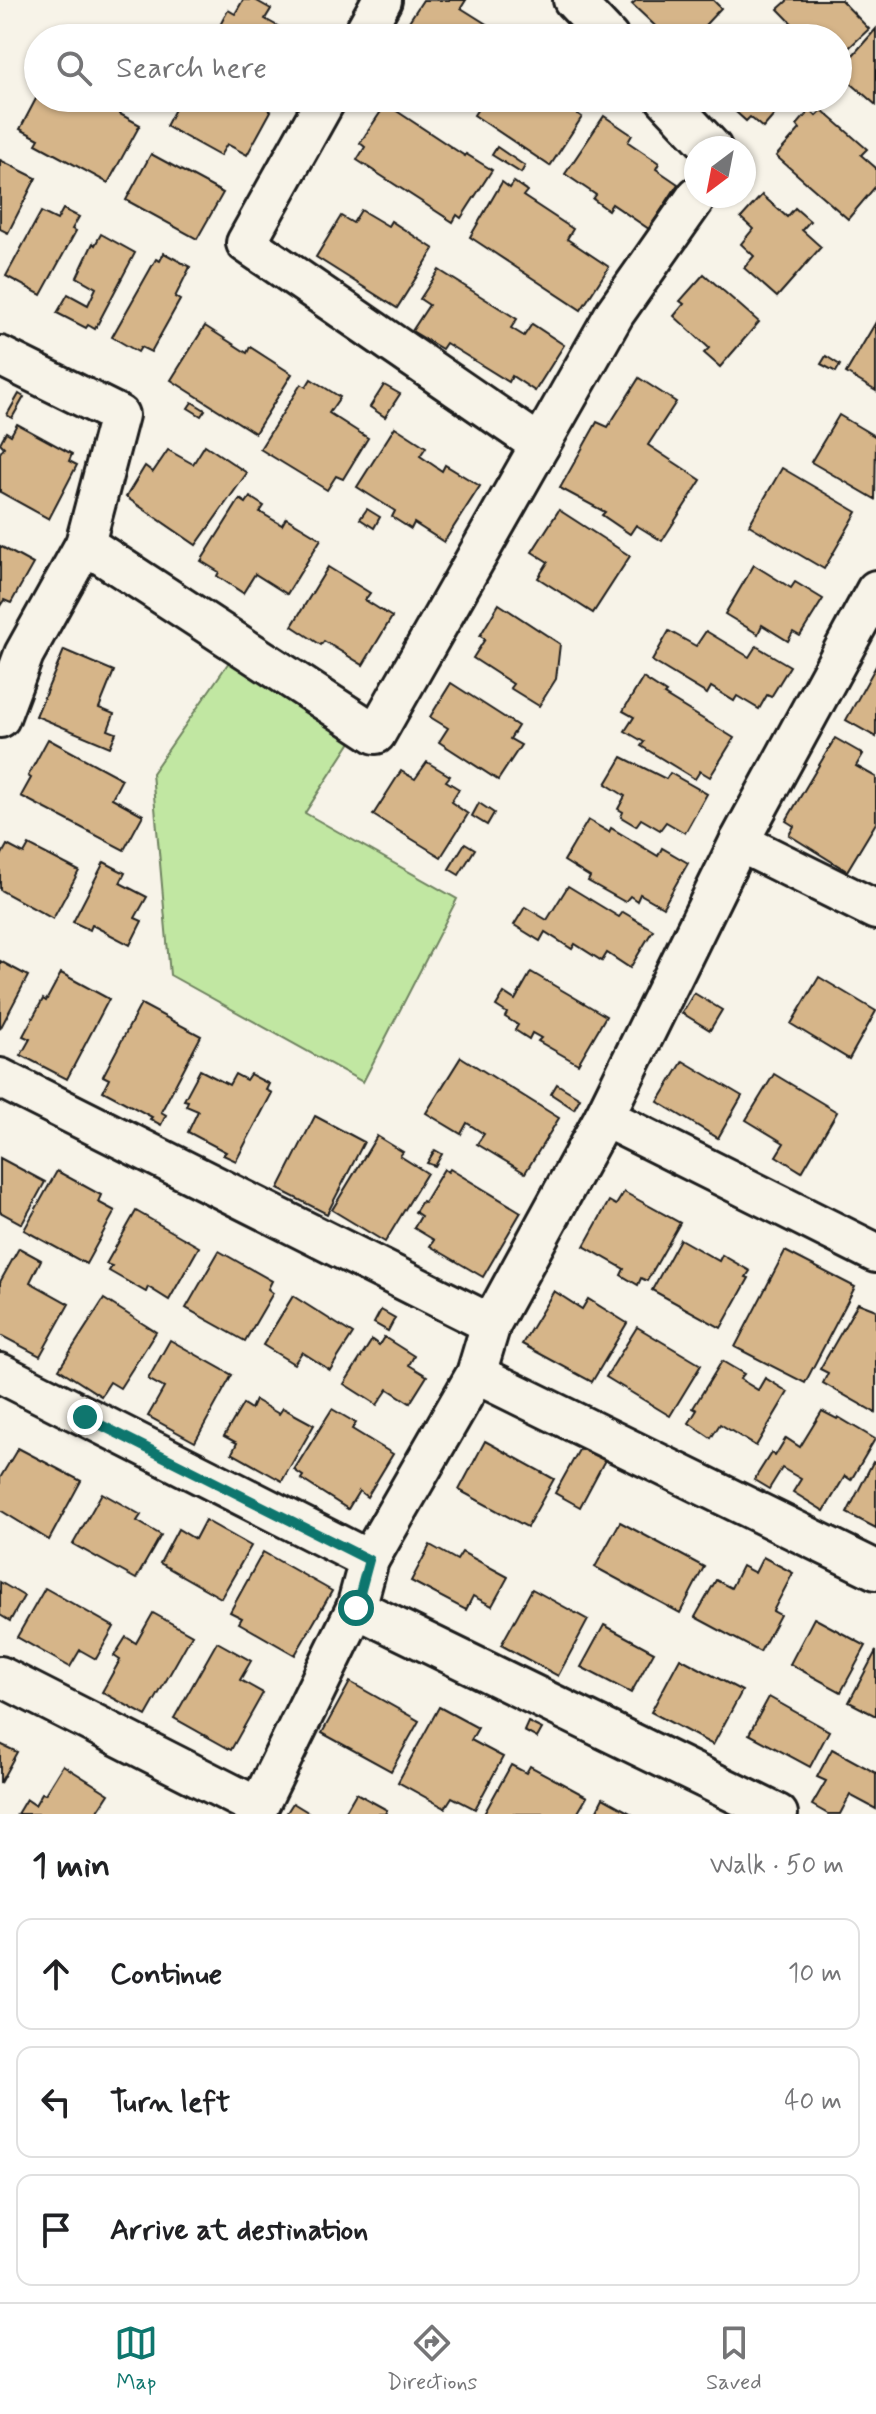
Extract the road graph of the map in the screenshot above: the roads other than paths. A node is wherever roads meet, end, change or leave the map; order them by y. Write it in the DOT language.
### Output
graph roads {
  1 [pos="382,0"];
  2 [pos="573,0"];
  3 [pos="369,24"];
  4 [pos="596,24"];
  5 [pos="319,112"];
  6 [pos="678,112"];
  7 [pos="701,136"];
  8 [pos="689,208"];
  9 [pos="0,356"];
  10 [pos="540,445"];
  11 [pos="85,544"];
  12 [pos="874,597"];
  13 [pos="12,648"];
  14 [pos="0,718"];
  15 [pos="739,842"];
  16 [pos="876,910"];
  17 [pos="0,1078"];
  18 [pos="604,1117"];
  19 [pos="876,1253"];
  20 [pos="491,1324"];
  21 [pos="0,1373"];
  22 [pos="476,1374"];
  23 [pos="369,1560"];
  24 [pos="876,1570"];
  25 [pos="356,1608"];
  26 [pos="0,1676"];
  27 [pos="256,1811"];
  28 [pos="778,1814"];
  1 -- 3 [label="street"];
  2 -- 4 [label="street"];
  5 -- 10 [label="street"];
  6 -- 7 [label="street"];
  8 -- 10 [label="street"];
  9 -- 11 [label="street"];
  10 -- 11 [label="street"];
  11 -- 13 [label="street"];
  12 -- 15 [label="street"];
  13 -- 14 [label="street"];
  15 -- 16 [label="street"];
  15 -- 18 [label="street"];
  17 -- 20 [label="street"];
  18 -- 19 [label="street"];
  18 -- 20 [label="street"];
  20 -- 22 [label="street"];
  21 -- 23 [label="street"];
  22 -- 23 [label="street"];
  22 -- 24 [label="street"];
  23 -- 25 [label="street"];
  25 -- 27 [label="street"];
  25 -- 28 [label="street"];
  26 -- 27 [label="street"];
}
